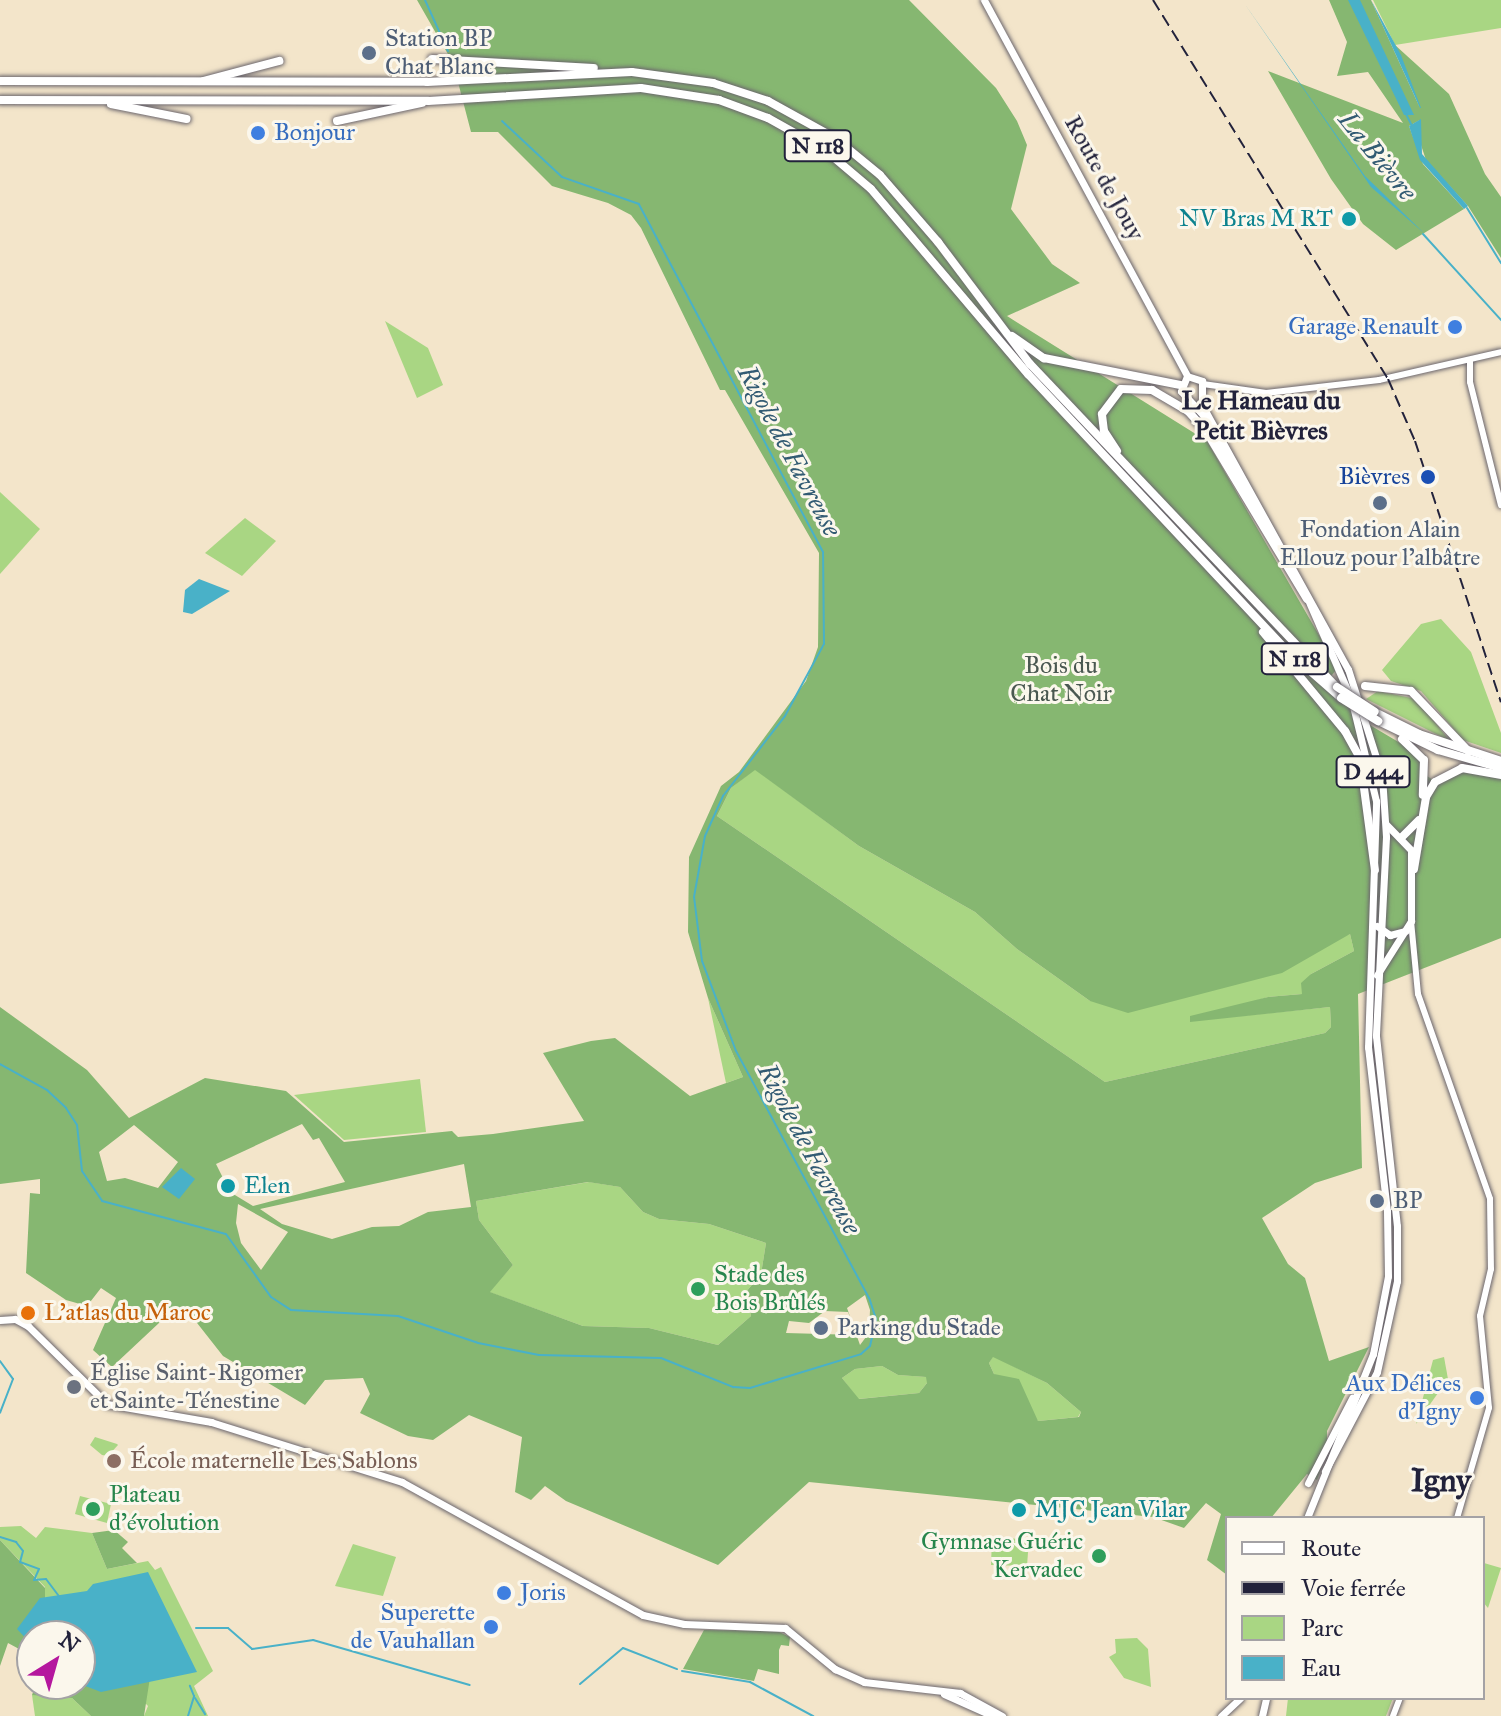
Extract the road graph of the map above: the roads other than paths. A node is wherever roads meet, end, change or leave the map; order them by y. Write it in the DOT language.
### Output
graph roads {
  1 [pos="984,0"];
  2 [pos="432,59"];
  3 [pos="279,61"];
  4 [pos="615,72"];
  5 [pos="0,81"];
  6 [pos="202,82"];
  7 [pos="0,100"];
  8 [pos="103,101"];
  9 [pos="428,101"];
  10 [pos="187,119"];
  11 [pos="337,121"];
  12 [pos="1002,331"];
  13 [pos="1501,352"];
  14 [pos="1467,365"];
  15 [pos="1187,376"];
  16 [pos="1203,384"];
  17 [pos="1180,385"];
  18 [pos="1200,396"];
  19 [pos="1190,398"];
  20 [pos="1118,459"];
  21 [pos="1501,505"];
  22 [pos="1307,599"];
  23 [pos="1254,614"];
  24 [pos="1348,669"];
  25 [pos="1365,686"];
  26 [pos="1376,716"];
  27 [pos="1397,732"];
  28 [pos="1470,753"];
  29 [pos="1501,761"];
  30 [pos="1501,768"];
  31 [pos="1501,775"];
  32 [pos="1386,822"];
  33 [pos="1401,838"];
  34 [pos="1414,869"];
  35 [pos="1375,870"];
  36 [pos="1411,921"];
  37 [pos="1371,922"];
  38 [pos="1379,928"];
  39 [pos="1407,930"];
  40 [pos="1376,977"];
  41 [pos="0,1320"];
  42 [pos="1365,1376"];
  43 [pos="1325,1471"];
  44 [pos="1308,1483"];
  45 [pos="1308,1516"];
  46 [pos="1458,1516"];
  47 [pos="931,1691"];
  48 [pos="1238,1700"];
  49 [pos="993,1716"];
  50 [pos="1002,1716"];
  51 [pos="1221,1716"];
  1 -- 15 [label="main road, Route de Jouy"];
  2 -- 4 [label="highway"];
  3 -- 6 [label="highway"];
  4 -- 6 [label="highway, N 118"];
  4 -- 12 [label="highway, N 118"];
  5 -- 6 [label="highway, N 118"];
  7 -- 8 [label="highway, N 118"];
  8 -- 9 [label="highway, N 118"];
  8 -- 10 [label="highway"];
  9 -- 11 [label="highway"];
  9 -- 23 [label="highway, N 118"];
  12 -- 17 [label="highway"];
  12 -- 20 [label="highway, N 118"];
  13 -- 14 [label="street"];
  14 -- 16 [label="street"];
  14 -- 21 [label="street"];
  15 -- 16 [label="main road"];
  15 -- 17 [label="main road"];
  16 -- 18 [label="main road"];
  17 -- 19 [label="main road"];
  18 -- 19 [label="main road"];
  18 -- 24 [label="main road, D 444"];
  19 -- 22 [label="main road"];
  20 -- 22 [label="highway"];
  20 -- 26 [label="highway, N 118, bridge"];
  22 -- 35 [label="main road, D 444"];
  23 -- 26 [label="highway, N 118, bridge"];
  23 -- 35 [label="highway"];
  24 -- 25 [label="main road"];
  24 -- 32 [label="main road, D 444"];
  25 -- 28 [label="highway"];
  26 -- 27 [label="highway, N 118"];
  26 -- 28 [label="highway, N 118"];
  27 -- 30 [label="highway, N 118"];
  27 -- 33 [label="highway"];
  28 -- 29 [label="highway, N 118"];
  31 -- 34 [label="highway"];
  32 -- 33 [label="main road"];
  32 -- 38 [label="main road, D 444"];
  33 -- 34 [label="main road"];
  34 -- 36 [label="main road"];
  35 -- 37 [label="main road, D 444"];
  36 -- 39 [label="main road"];
  36 -- 46 [label="street"];
  37 -- 38 [label="main road"];
  37 -- 42 [label="main road, D 444"];
  38 -- 39 [label="main road"];
  38 -- 40 [label="main road, D 444"];
  39 -- 40 [label="main road"];
  40 -- 43 [label="main road, D 444"];
  41 -- 47 [label="main road"];
  42 -- 43 [label="main road, D 444"];
  42 -- 44 [label="main road"];
  43 -- 45 [label="main road, D 444"];
  47 -- 49 [label="main road"];
  47 -- 50 [label="main road"];
  48 -- 51 [label="main road"];
}
